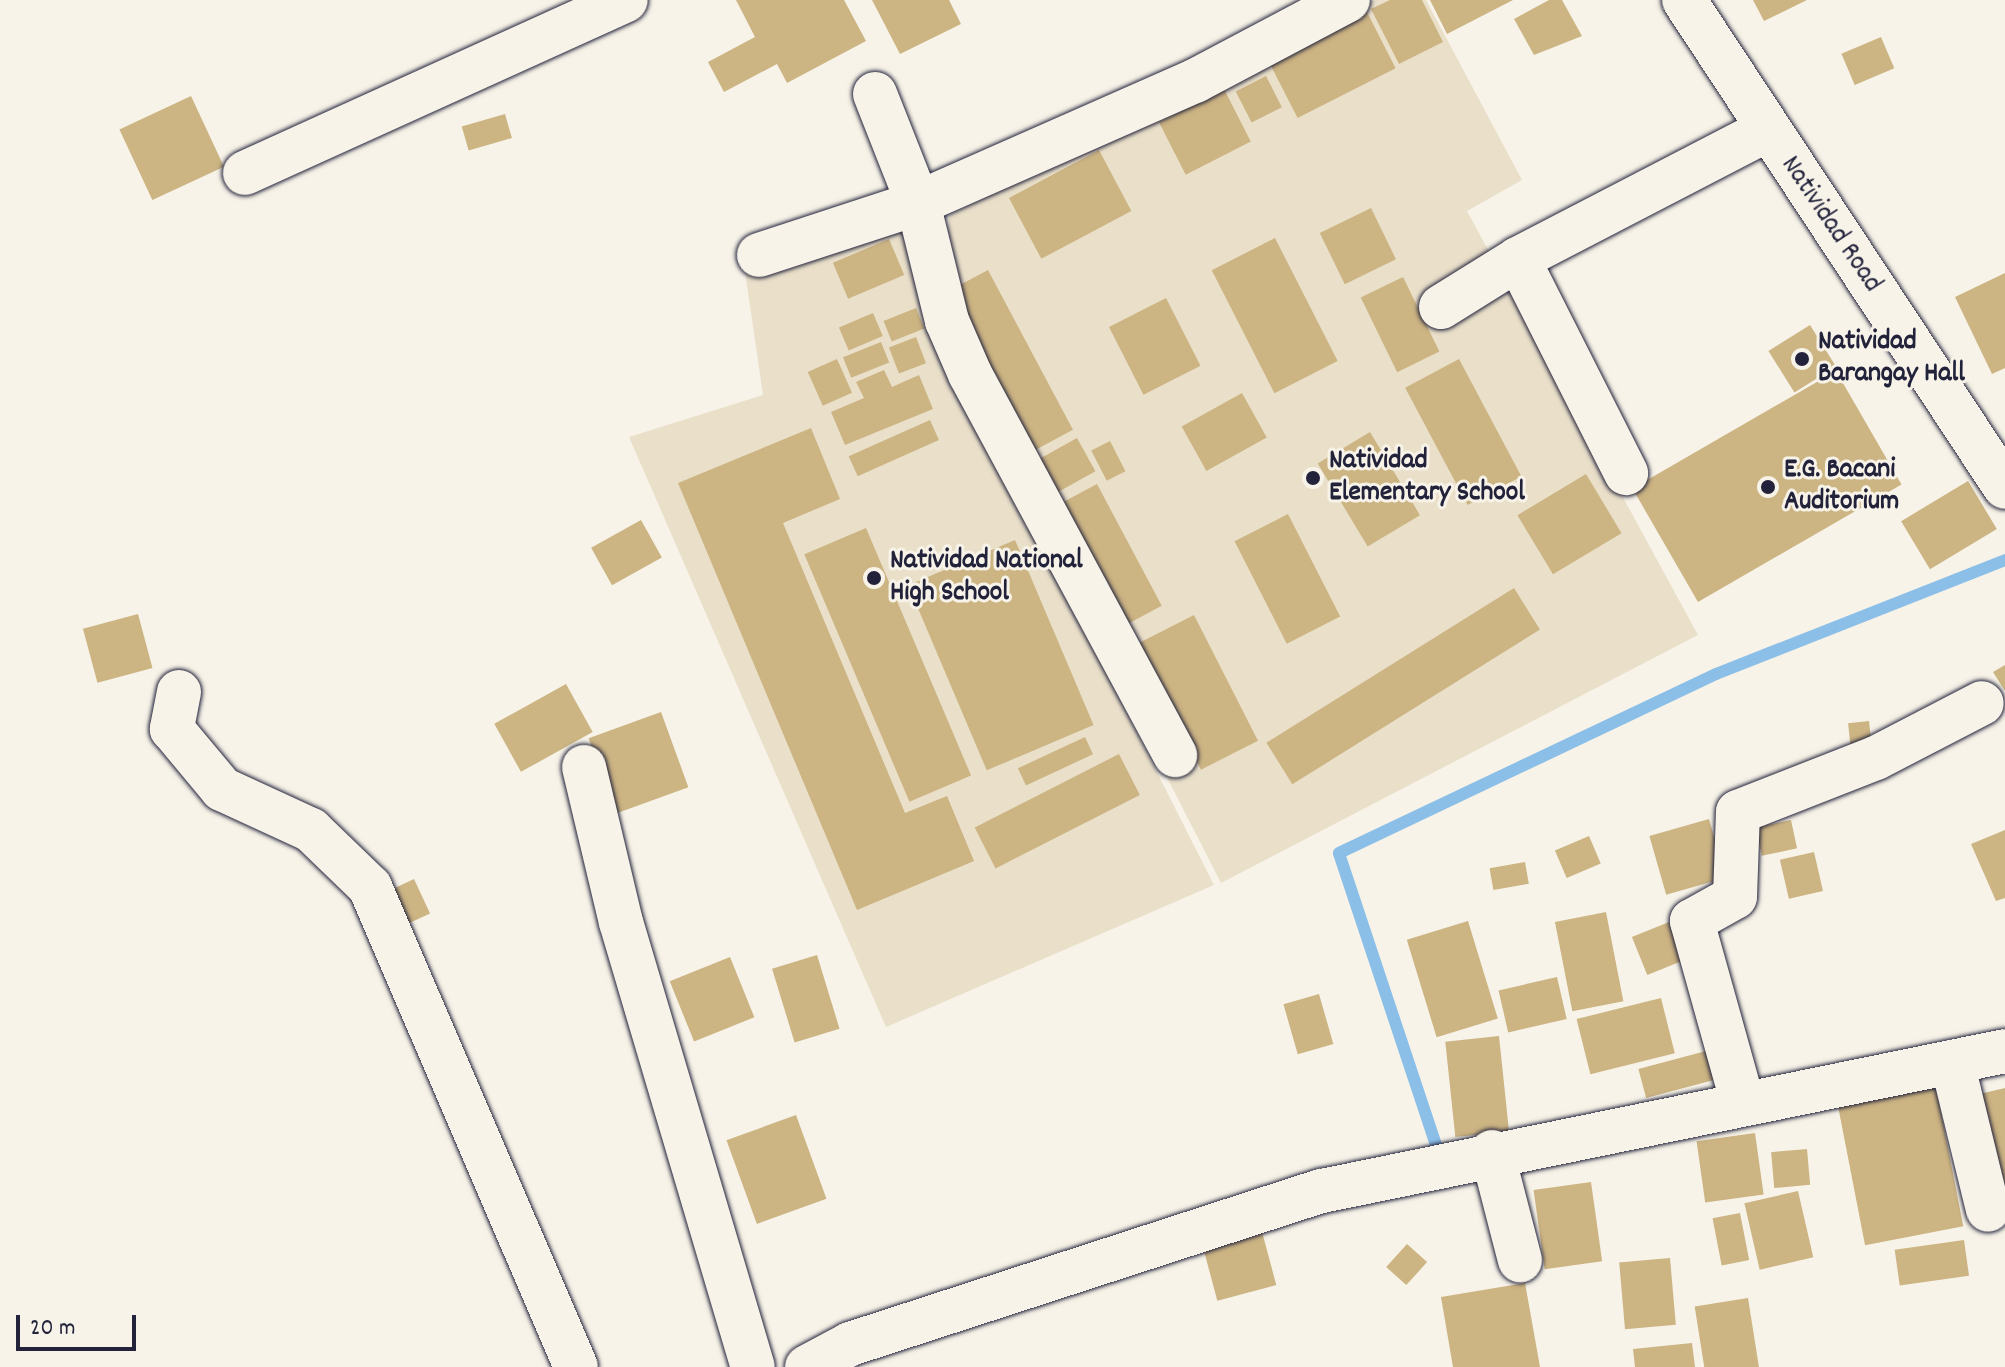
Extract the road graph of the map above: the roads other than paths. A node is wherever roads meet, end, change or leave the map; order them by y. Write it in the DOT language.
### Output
graph roads {
  1 [pos="626,0"];
  2 [pos="1348,0"];
  3 [pos="1684,0"];
  4 [pos="875,94"];
  5 [pos="1767,130"];
  6 [pos="245,173"];
  7 [pos="918,203"];
  8 [pos="759,255"];
  9 [pos="1518,259"];
  10 [pos="1441,307"];
  11 [pos="1626,473"];
  12 [pos="2005,487"];
  13 [pos="179,692"];
  14 [pos="1982,703"];
  15 [pos="1175,755"];
  16 [pos="584,767"];
  17 [pos="2005,1051"];
  18 [pos="1952,1062"];
  19 [pos="1743,1104"];
  20 [pos="1492,1152"];
  21 [pos="1988,1210"];
  22 [pos="1520,1260"];
  23 [pos="576,1367"];
  24 [pos="753,1367"];
  25 [pos="807,1367"];
  1 -- 6 [label="street"];
  2 -- 7 [label="street"];
  3 -- 5 [label="street, Natividad Road"];
  4 -- 7 [label="street"];
  5 -- 9 [label="street"];
  5 -- 12 [label="street, Natividad Road"];
  7 -- 8 [label="street"];
  7 -- 15 [label="street"];
  9 -- 10 [label="street"];
  9 -- 11 [label="street"];
  13 -- 23 [label="street"];
  14 -- 19 [label="street"];
  16 -- 24 [label="street"];
  17 -- 18 [label="street"];
  18 -- 19 [label="street"];
  18 -- 21 [label="street"];
  19 -- 20 [label="street"];
  20 -- 22 [label="street"];
  20 -- 25 [label="street"];
}
